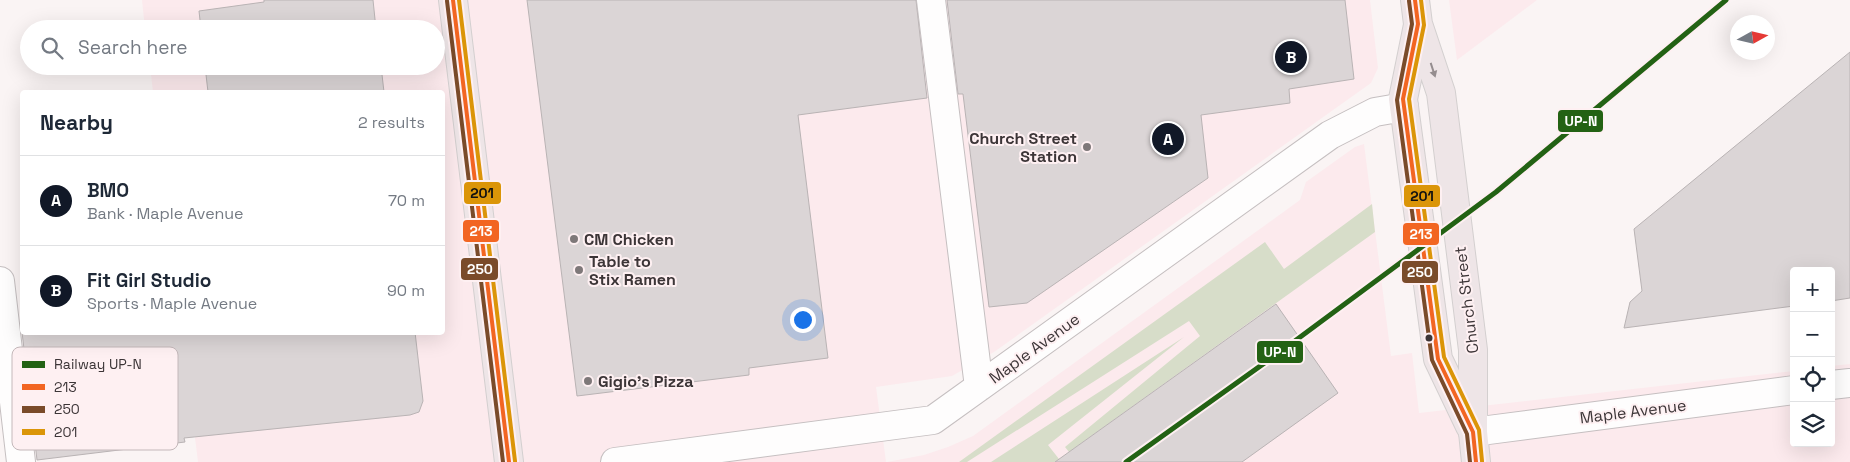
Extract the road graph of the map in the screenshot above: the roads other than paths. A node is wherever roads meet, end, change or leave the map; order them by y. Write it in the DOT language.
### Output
graph roads {
  1 [pos="453,0"];
  2 [pos="931,0"];
  3 [pos="1417,12"];
  4 [pos="1404,107"];
  5 [pos="0,281"];
  6 [pos="1850,383"];
  7 [pos="12,384"];
  8 [pos="1835,385"];
  9 [pos="979,387"];
  10 [pos="1790,391"];
  11 [pos="1473,432"];
  12 [pos="509,462"];
  13 [pos="615,462"];
  14 [pos="1476,462"];
  1 -- 12 [label="main road"];
  2 -- 9 [label="street"];
  3 -- 4 [label="main road, Church Street"];
  3 -- 11 [label="main road, Church Street, one-way"];
  4 -- 9 [label="street, Maple Avenue"];
  4 -- 11 [label="main road, Church Street"];
  5 -- 7 [label="street"];
  6 -- 8 [label="street"];
  9 -- 13 [label="street, Maple Avenue"];
  10 -- 11 [label="street, Maple Avenue"];
  11 -- 14 [label="main road, Church Street"];
}
